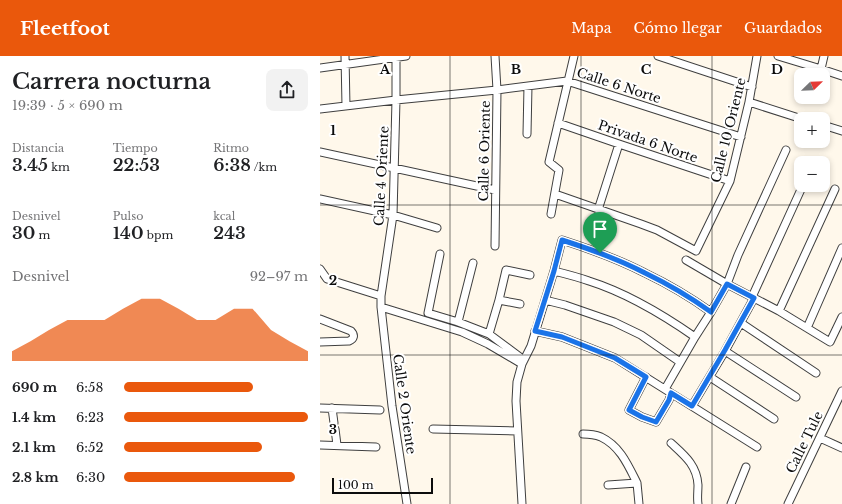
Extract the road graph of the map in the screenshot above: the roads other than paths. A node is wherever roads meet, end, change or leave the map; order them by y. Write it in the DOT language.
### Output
graph roads {
  1 [pos="345,56"];
  2 [pos="396,56"];
  3 [pos="406,56"];
  4 [pos="495,56"];
  5 [pos="574,56"];
  6 [pos="661,56"];
  7 [pos="757,56"];
  8 [pos="778,56"];
  9 [pos="824,56"];
  10 [pos="345,64"];
  11 [pos="320,68"];
  12 [pos="818,68"];
  13 [pos="821,68"];
  14 [pos="830,72"];
  15 [pos="842,76"];
  16 [pos="567,81"];
  17 [pos="528,86"];
  18 [pos="752,87"];
  19 [pos="497,90"];
  20 [pos="396,100"];
  21 [pos="749,102"];
  22 [pos="346,106"];
  23 [pos="320,109"];
  24 [pos="794,116"];
  25 [pos="558,123"];
  26 [pos="830,128"];
  27 [pos="842,131"];
  28 [pos="527,134"];
  29 [pos="741,136"];
  30 [pos="619,144"];
  31 [pos="786,150"];
  32 [pos="320,152"];
  33 [pos="395,168"];
  34 [pos="730,180"];
  35 [pos="835,189"];
  36 [pos="495,190"];
  37 [pos="800,192"];
  38 [pos="555,194"];
  39 [pos="320,200"];
  40 [pos="598,210"];
  41 [pos="551,214"];
  42 [pos="393,215"];
  43 [pos="437,228"];
  44 [pos="495,246"];
  45 [pos="842,248"];
  46 [pos="440,254"];
  47 [pos="686,260"];
  48 [pos="473,263"];
  49 [pos="320,269"];
  50 [pos="554,271"];
  51 [pos="530,275"];
  52 [pos="727,284"];
  53 [pos="381,296"];
  54 [pos="753,297"];
  55 [pos="499,300"];
  56 [pos="545,300"];
  57 [pos="520,304"];
  58 [pos="381,307"];
  59 [pos="779,311"];
  60 [pos="711,312"];
  61 [pos="842,318"];
  62 [pos="320,319"];
  63 [pos="458,322"];
  64 [pos="741,323"];
  65 [pos="807,328"];
  66 [pos="535,331"];
  67 [pos="489,334"];
  68 [pos="695,337"];
  69 [pos="320,342"];
  70 [pos="725,350"];
  71 [pos="523,362"];
  72 [pos="680,362"];
  73 [pos="816,373"];
  74 [pos="646,377"];
  75 [pos="710,377"];
  76 [pos="665,389"];
  77 [pos="842,391"];
  78 [pos="671,393"];
  79 [pos="796,397"];
  80 [pos="692,406"];
  81 [pos="320,408"];
  82 [pos="332,408"];
  83 [pos="380,410"];
  84 [pos="774,419"];
  85 [pos="433,429"];
  86 [pos="517,431"];
  87 [pos="583,434"];
  88 [pos="820,438"];
  89 [pos="670,443"];
  90 [pos="320,445"];
  91 [pos="337,445"];
  92 [pos="376,447"];
  93 [pos="757,447"];
  94 [pos="842,448"];
  95 [pos="746,467"];
  96 [pos="636,483"];
  97 [pos="608,485"];
  98 [pos="407,504"];
  99 [pos="522,504"];
  100 [pos="639,504"];
  101 [pos="698,504"];
  102 [pos="731,504"];
  103 [pos="788,504"];
  1 -- 10 [label="street"];
  2 -- 3 [label="street"];
  2 -- 10 [label="street"];
  2 -- 20 [label="street, Calle 4 Oriente"];
  4 -- 19 [label="street, Calle 6 Oriente"];
  5 -- 16 [label="street"];
  6 -- 18 [label="street"];
  7 -- 18 [label="street, Calle 10 Oriente"];
  8 -- 12 [label="street"];
  9 -- 13 [label="street"];
  10 -- 11 [label="street"];
  10 -- 22 [label="street"];
  14 -- 15 [label="street"];
  16 -- 17 [label="street, Calle 6 Norte"];
  16 -- 25 [label="street"];
  16 -- 29 [label="street, Calle 6 Norte"];
  17 -- 19 [label="street, Calle 6 Norte"];
  17 -- 28 [label="street"];
  18 -- 21 [label="street, Calle 10 Oriente"];
  19 -- 20 [label="street, Calle 6 Norte"];
  19 -- 36 [label="street, Calle 6 Oriente"];
  20 -- 22 [label="street, Calle 6 Norte"];
  20 -- 33 [label="street, Calle 4 Oriente"];
  21 -- 24 [label="street"];
  21 -- 29 [label="street, Calle 10 Oriente"];
  22 -- 23 [label="street, Calle 6 Norte"];
  25 -- 30 [label="street, Privada 6 Norte"];
  25 -- 38 [label="street"];
  26 -- 27 [label="street"];
  29 -- 34 [label="street, Calle 10 Oriente"];
  30 -- 34 [label="street, Privada 6 Norte"];
  30 -- 40 [label="street"];
  31 -- 52 [label="street"];
  32 -- 33 [label="street"];
  33 -- 36 [label="street"];
  33 -- 42 [label="street, Calle 4 Oriente"];
  34 -- 40 [label="street, Calle 10 Oriente"];
  35 -- 59 [label="street"];
  36 -- 44 [label="street, Calle 6 Oriente"];
  37 -- 54 [label="street"];
  38 -- 40 [label="street"];
  38 -- 41 [label="street"];
  39 -- 42 [label="street"];
  42 -- 43 [label="street"];
  42 -- 53 [label="street, Calle 4 Oriente"];
  45 -- 65 [label="street"];
  46 -- 63 [label="street"];
  47 -- 52 [label="street"];
  48 -- 63 [label="street"];
  49 -- 53 [label="street"];
  50 -- 56 [label="street"];
  50 -- 60 [label="street"];
  50 -- 68 [label="street"];
  51 -- 55 [label="street"];
  52 -- 54 [label="street"];
  52 -- 60 [label="street"];
  53 -- 58 [label="street, Calle 4 Oriente"];
  54 -- 59 [label="street"];
  54 -- 64 [label="street"];
  55 -- 57 [label="street"];
  55 -- 67 [label="street"];
  56 -- 66 [label="street"];
  56 -- 72 [label="street"];
  58 -- 71 [label="street"];
  58 -- 98 [label="street, Calle 2 Oriente"];
  59 -- 65 [label="street"];
  60 -- 68 [label="street"];
  61 -- 65 [label="street"];
  62 -- 69 [label="street"];
  63 -- 67 [label="street"];
  64 -- 70 [label="street"];
  64 -- 73 [label="street"];
  66 -- 71 [label="street"];
  66 -- 74 [label="street"];
  67 -- 71 [label="street"];
  68 -- 72 [label="street"];
  70 -- 75 [label="street"];
  70 -- 79 [label="street"];
  71 -- 86 [label="street"];
  72 -- 76 [label="street"];
  74 -- 76 [label="street"];
  74 -- 78 [label="street"];
  75 -- 80 [label="street"];
  75 -- 84 [label="street"];
  76 -- 78 [label="street"];
  77 -- 88 [label="street, Calle Tule"];
  78 -- 80 [label="street"];
  80 -- 93 [label="street"];
  81 -- 82 [label="street"];
  82 -- 83 [label="street"];
  82 -- 91 [label="street"];
  85 -- 86 [label="street"];
  86 -- 99 [label="street"];
  87 -- 96 [label="street"];
  88 -- 94 [label="street"];
  88 -- 103 [label="street, Calle Tule"];
  89 -- 101 [label="street"];
  90 -- 91 [label="street"];
  91 -- 92 [label="street"];
  95 -- 102 [label="street"];
  96 -- 97 [label="street"];
  96 -- 100 [label="street"];
}
